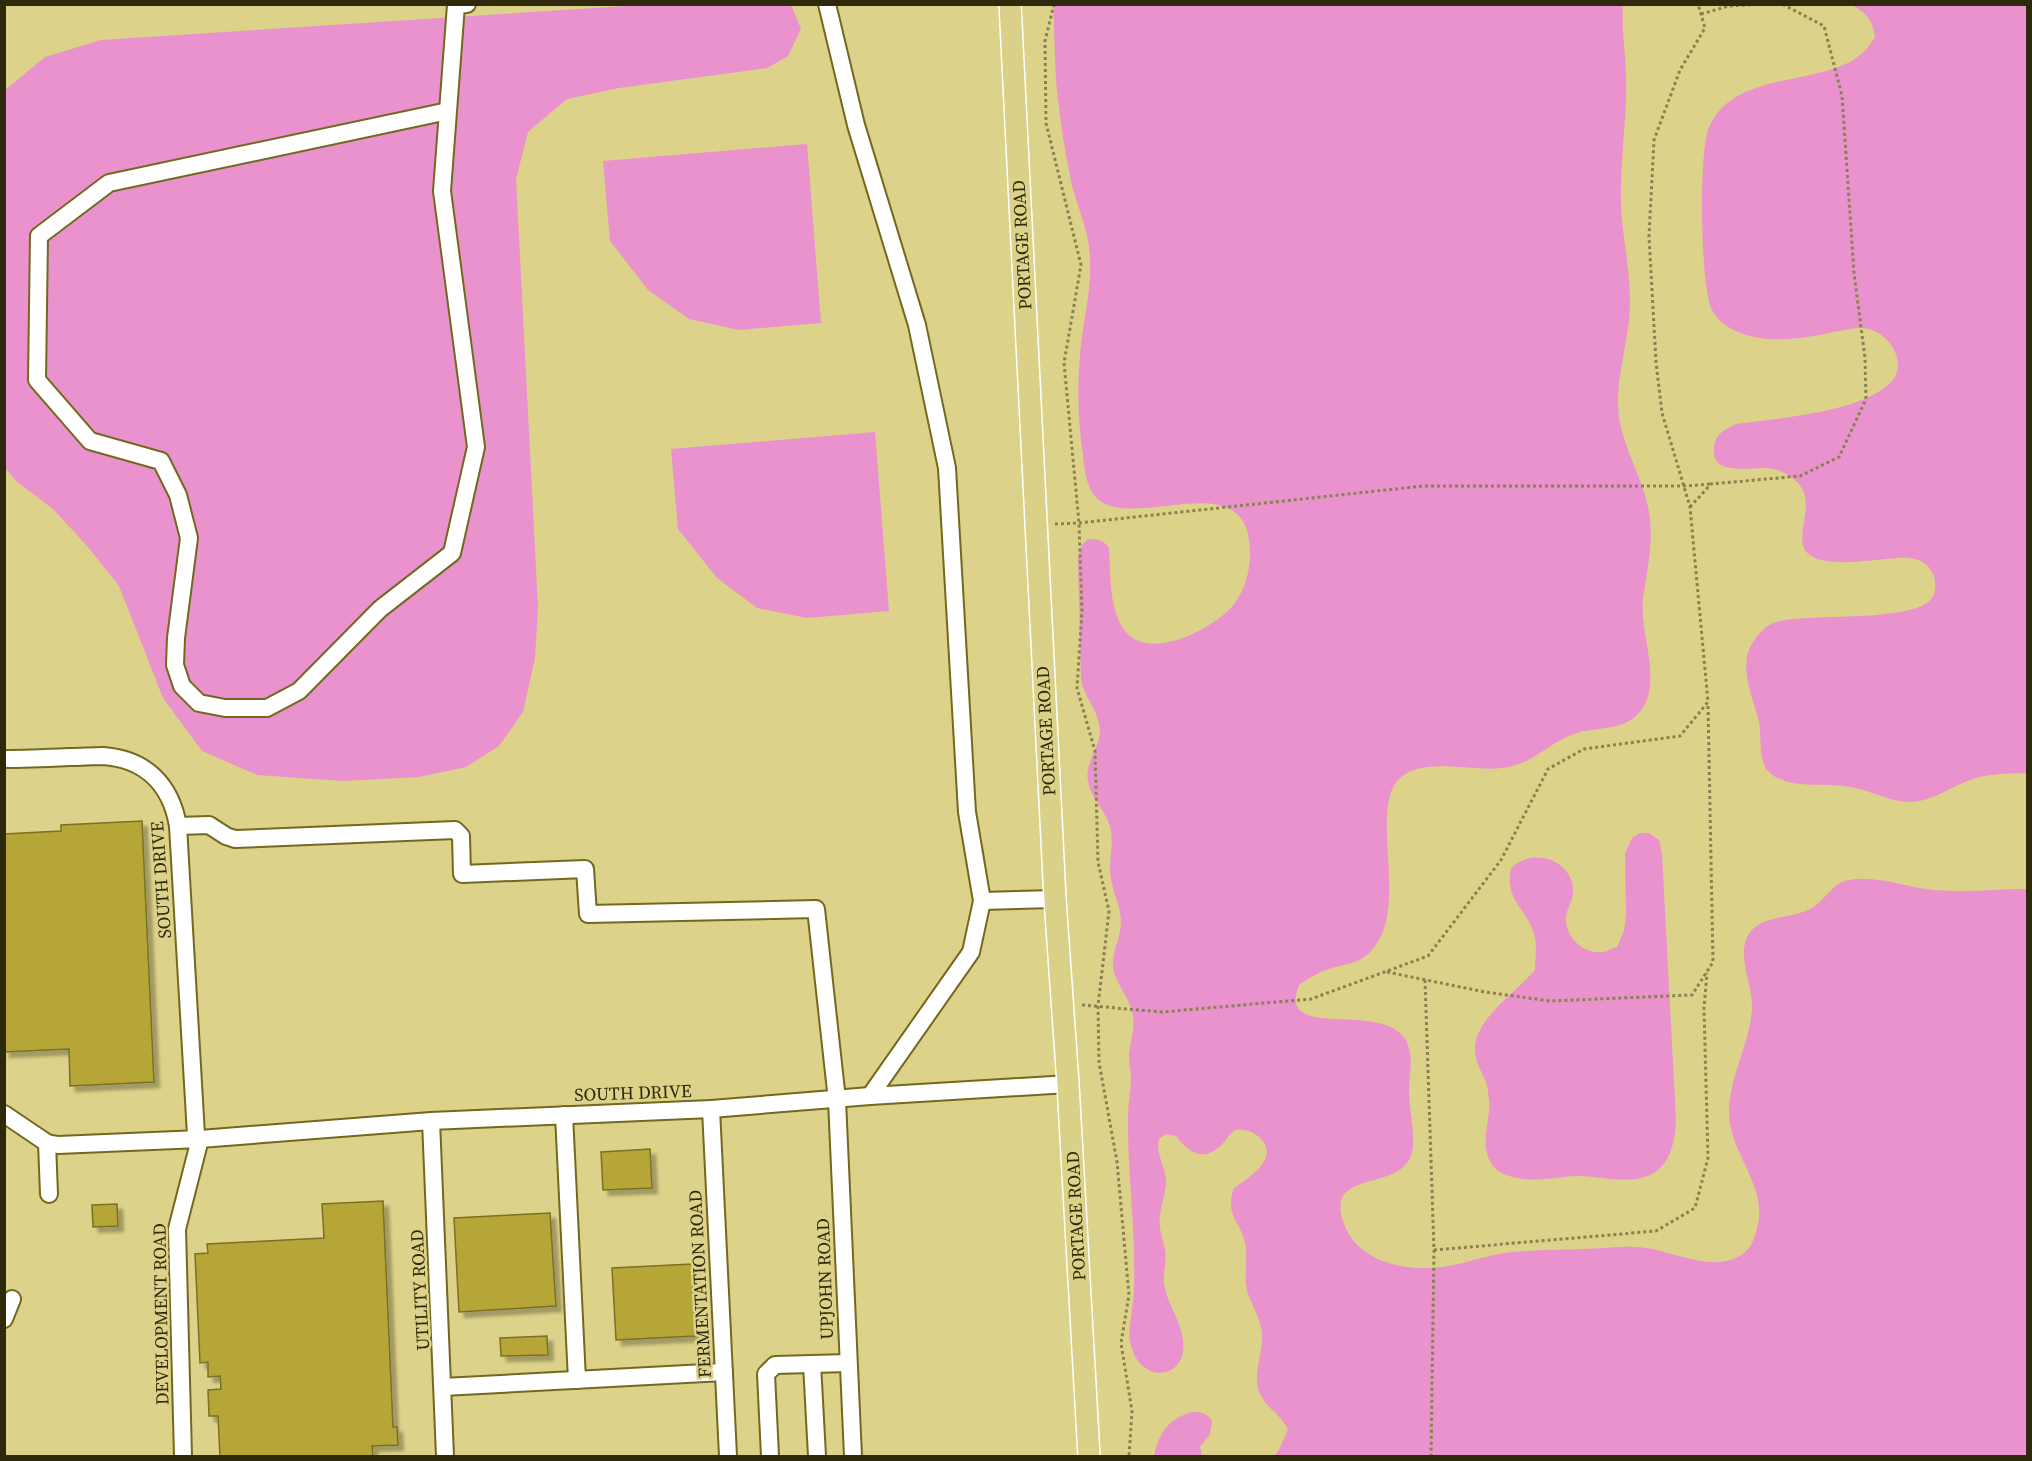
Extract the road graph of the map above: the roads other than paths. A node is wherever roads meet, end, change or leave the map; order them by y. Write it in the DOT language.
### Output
graph roads {
  1 [pos="467,4"];
  2 [pos="828,4"];
  3 [pos="1010,4"];
  4 [pos="448,111"];
  5 [pos="4,759"];
  6 [pos="178,826"];
  7 [pos="1055,899"];
  8 [pos="982,902"];
  9 [pos="1068,1084"];
  10 [pos="870,1096"];
  11 [pos="837,1100"];
  12 [pos="711,1109"];
  13 [pos="4,1114"];
  14 [pos="564,1115"];
  15 [pos="431,1121"];
  16 [pos="200,1139"];
  17 [pos="46,1143"];
  18 [pos="49,1194"];
  19 [pos="12,1299"];
  20 [pos="4,1319"];
  21 [pos="812,1364"];
  22 [pos="848,1364"];
  23 [pos="724,1372"];
  24 [pos="577,1380"];
  25 [pos="443,1387"];
  26 [pos="183,1456"];
  27 [pos="445,1456"];
  28 [pos="728,1456"];
  29 [pos="770,1456"];
  30 [pos="817,1456"];
  31 [pos="853,1456"];
  32 [pos="1089,1456"];
  1 -- 4 [label="lane"];
  2 -- 8 [label="lane"];
  3 -- 7 [label="main road, PORTAGE ROAD"];
  4 -- 4 [label="lane"];
  5 -- 6 [label="lane, SOUTH DRIVE"];
  6 -- 11 [label="lane, UPJOHN ROAD"];
  6 -- 16 [label="lane, SOUTH DRIVE"];
  7 -- 8 [label="lane"];
  7 -- 9 [label="main road, PORTAGE ROAD"];
  8 -- 10 [label="lane"];
  9 -- 10 [label="lane, SOUTH DRIVE"];
  9 -- 32 [label="main road, PORTAGE ROAD"];
  10 -- 11 [label="lane, SOUTH DRIVE"];
  11 -- 12 [label="lane, SOUTH DRIVE"];
  11 -- 22 [label="lane, UPJOHN ROAD"];
  12 -- 14 [label="lane, SOUTH DRIVE"];
  12 -- 23 [label="lane, FERMENTATION ROAD"];
  13 -- 17 [label="lane, SOUTH DRIVE"];
  14 -- 15 [label="lane, SOUTH DRIVE"];
  14 -- 24 [label="lane"];
  15 -- 16 [label="lane, SOUTH DRIVE"];
  15 -- 25 [label="lane, UTILITY ROAD"];
  16 -- 17 [label="lane, SOUTH DRIVE"];
  16 -- 26 [label="lane, DEVELOPMENT ROAD"];
  17 -- 18 [label="lane"];
  19 -- 20 [label="lane"];
  21 -- 22 [label="lane"];
  21 -- 29 [label="lane"];
  21 -- 30 [label="lane"];
  22 -- 31 [label="lane, UPJOHN ROAD"];
  23 -- 24 [label="lane"];
  23 -- 28 [label="lane, FERMENTATION ROAD"];
  24 -- 25 [label="lane"];
  25 -- 27 [label="lane, UTILITY ROAD"];
}
